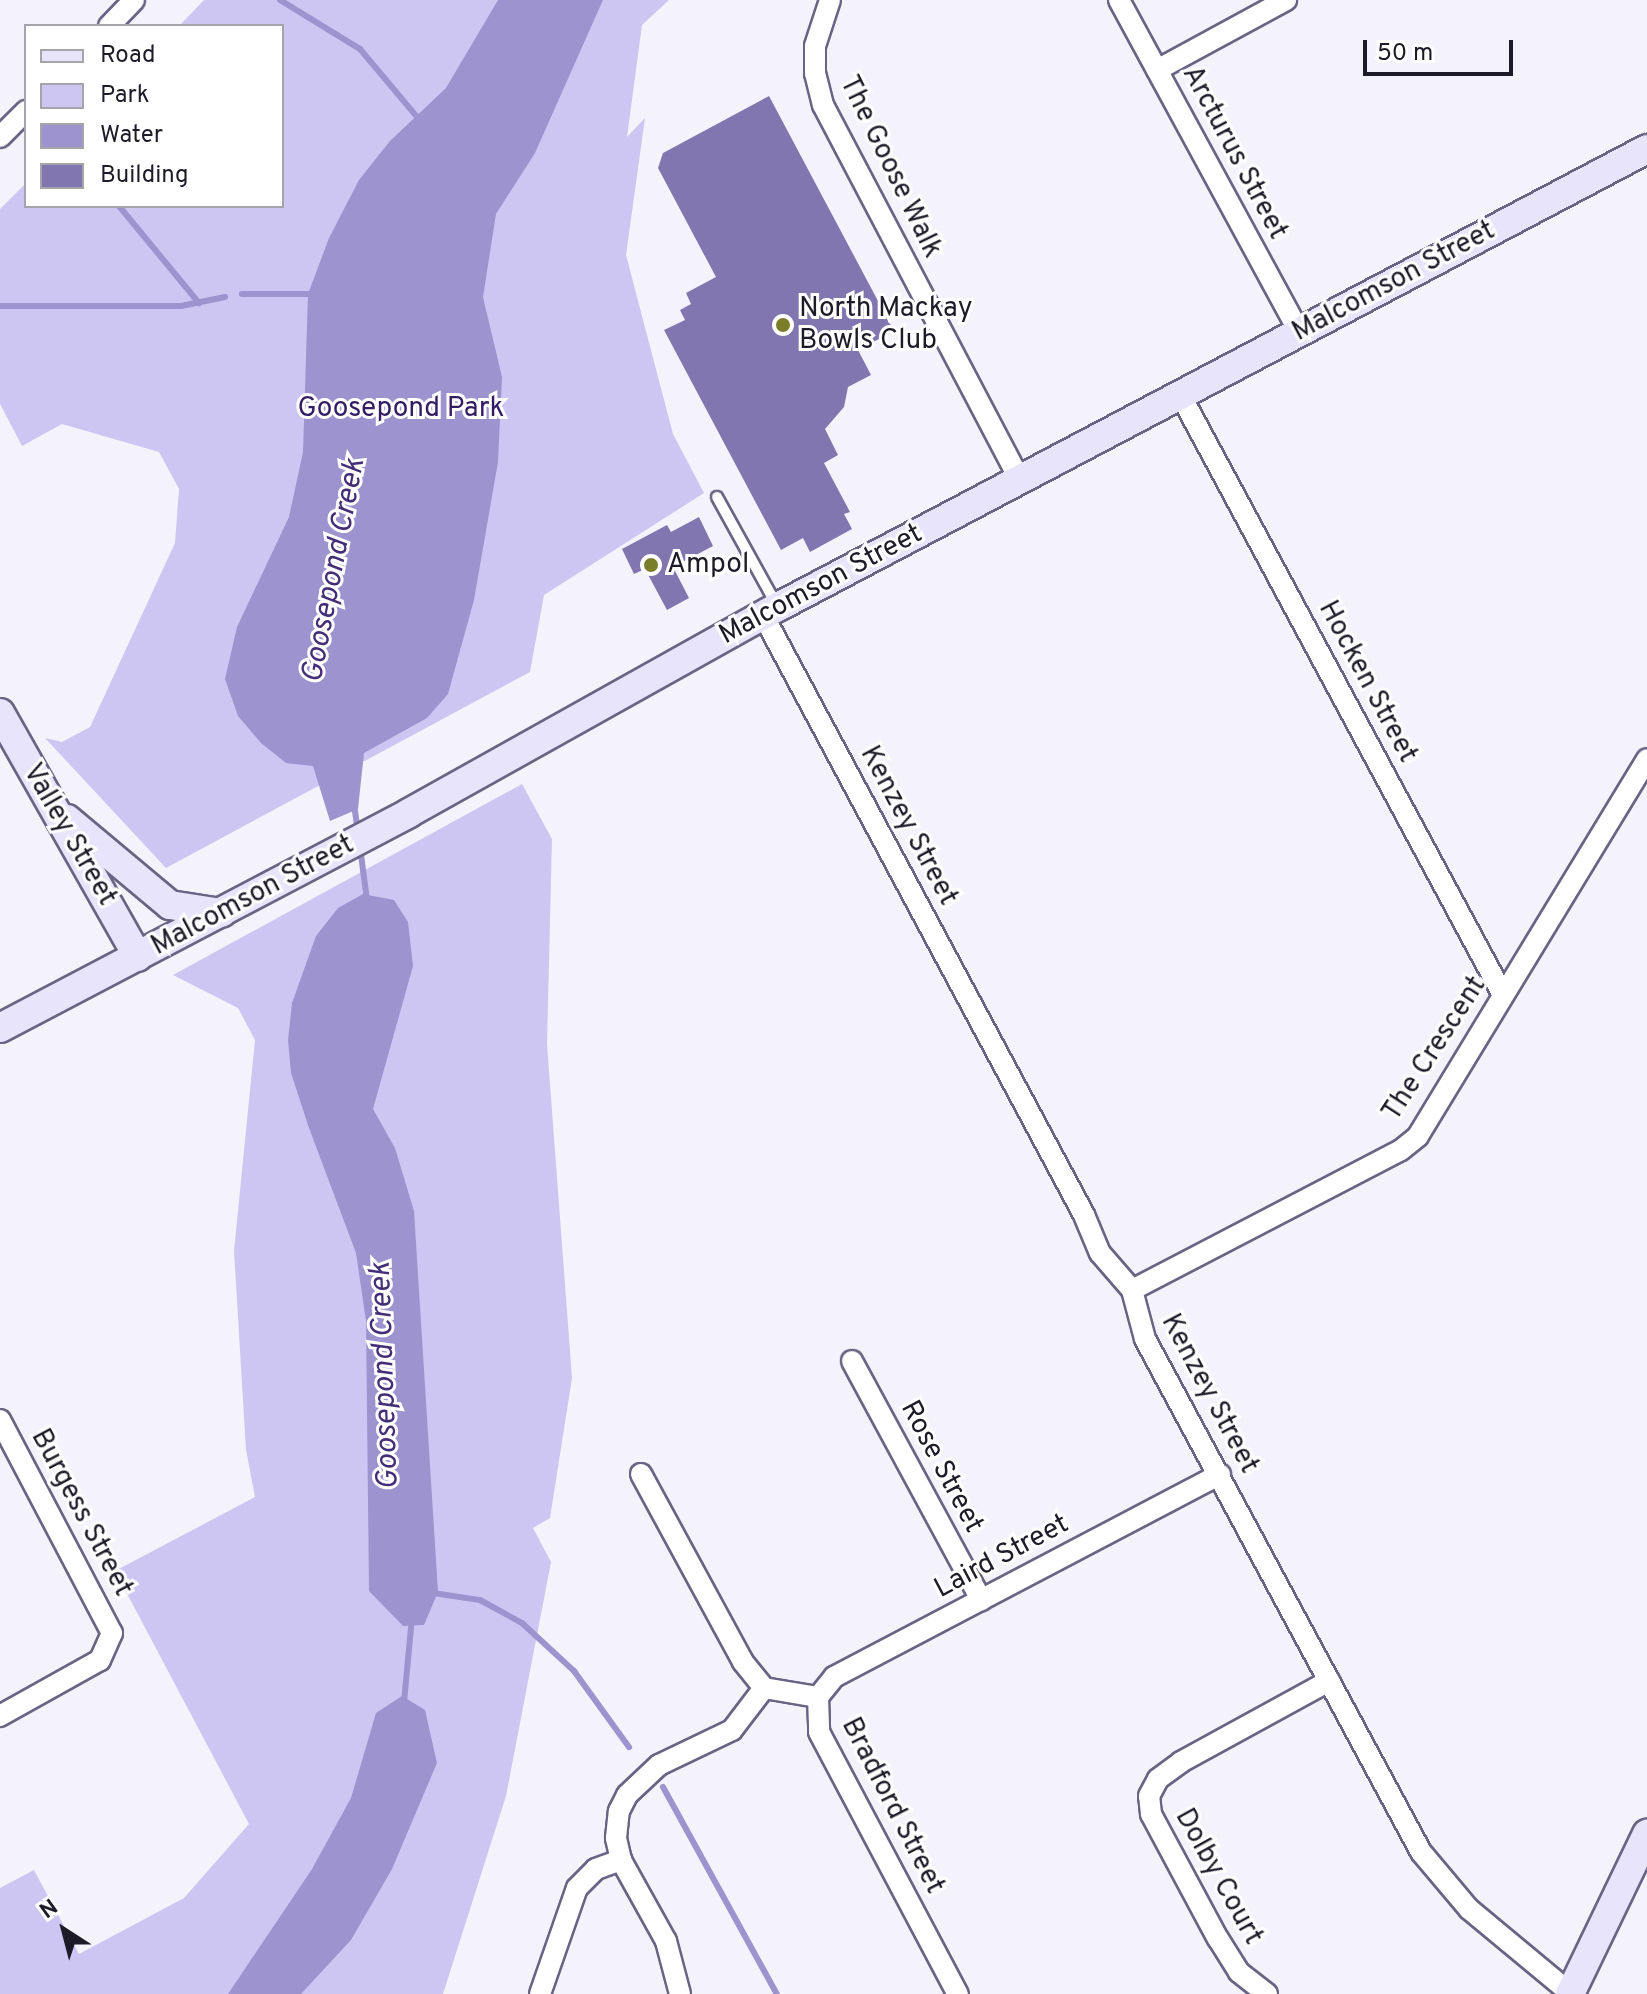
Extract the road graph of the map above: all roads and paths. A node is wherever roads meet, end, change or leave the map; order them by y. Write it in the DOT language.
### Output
graph roads {
  1 [pos="134,0"];
  2 [pos="830,0"];
  3 [pos="1119,0"];
  4 [pos="1286,0"];
  5 [pos="111,24"];
  6 [pos="1157,70"];
  7 [pos="24,113"];
  8 [pos="0,137"];
  9 [pos="1647,149"];
  10 [pos="1299,332"];
  11 [pos="1181,396"];
  12 [pos="1019,479"];
  13 [pos="717,497"];
  14 [pos="771,611"];
  15 [pos="0,713"];
  16 [pos="1647,759"];
  17 [pos="51,805"];
  18 [pos="221,914"];
  19 [pos="138,957"];
  20 [pos="1503,995"];
  21 [pos="0,1028"];
  22 [pos="1132,1290"];
  23 [pos="852,1361"];
  24 [pos="0,1420"];
  25 [pos="641,1474"];
  26 [pos="1220,1474"];
  27 [pos="981,1600"];
  28 [pos="1329,1681"];
  29 [pos="764,1688"];
  30 [pos="818,1697"];
  31 [pos="0,1716"];
  32 [pos="1647,1834"];
  33 [pos="621,1860"];
  34 [pos="540,1994"];
  35 [pos="680,1994"];
  36 [pos="958,1994"];
  37 [pos="1267,1994"];
  38 [pos="1570,1994"];
  1 -- 5 [label="street"];
  2 -- 12 [label="street, The Goose Walk"];
  3 -- 6 [label="street, Arcturus Street"];
  4 -- 6 [label="street"];
  6 -- 10 [label="street, Arcturus Street"];
  7 -- 8 [label="street"];
  9 -- 10 [label="main road, Malcomson Street"];
  10 -- 11 [label="main road, Malcomson Street"];
  11 -- 12 [label="main road, Malcomson Street"];
  11 -- 20 [label="street, Hocken Street"];
  12 -- 14 [label="main road, Malcomson Street"];
  13 -- 14 [label="lane"];
  14 -- 18 [label="main road, Malcomson Street"];
  14 -- 22 [label="street, Kenzey Street"];
  15 -- 17 [label="main road, Valley Street"];
  16 -- 20 [label="street, The Crescent"];
  17 -- 18 [label="main road"];
  17 -- 19 [label="main road, Valley Street"];
  18 -- 19 [label="main road, Malcomson Street"];
  19 -- 21 [label="main road, Malcomson Street"];
  20 -- 22 [label="street, The Crescent"];
  22 -- 26 [label="street, Kenzey Street"];
  23 -- 27 [label="street, Rose Street"];
  24 -- 31 [label="street, Burgess Street"];
  25 -- 29 [label="street"];
  26 -- 27 [label="street, Laird Street"];
  26 -- 28 [label="street, Kenzey Street"];
  27 -- 30 [label="street, Laird Street"];
  28 -- 37 [label="street, Dolby Court"];
  28 -- 38 [label="street, Kenzey Street"];
  29 -- 30 [label="street, Bradford Street"];
  29 -- 33 [label="street"];
  30 -- 36 [label="street, Bradford Street"];
  32 -- 38 [label="main road"];
  33 -- 34 [label="street"];
  33 -- 35 [label="street"];
}
